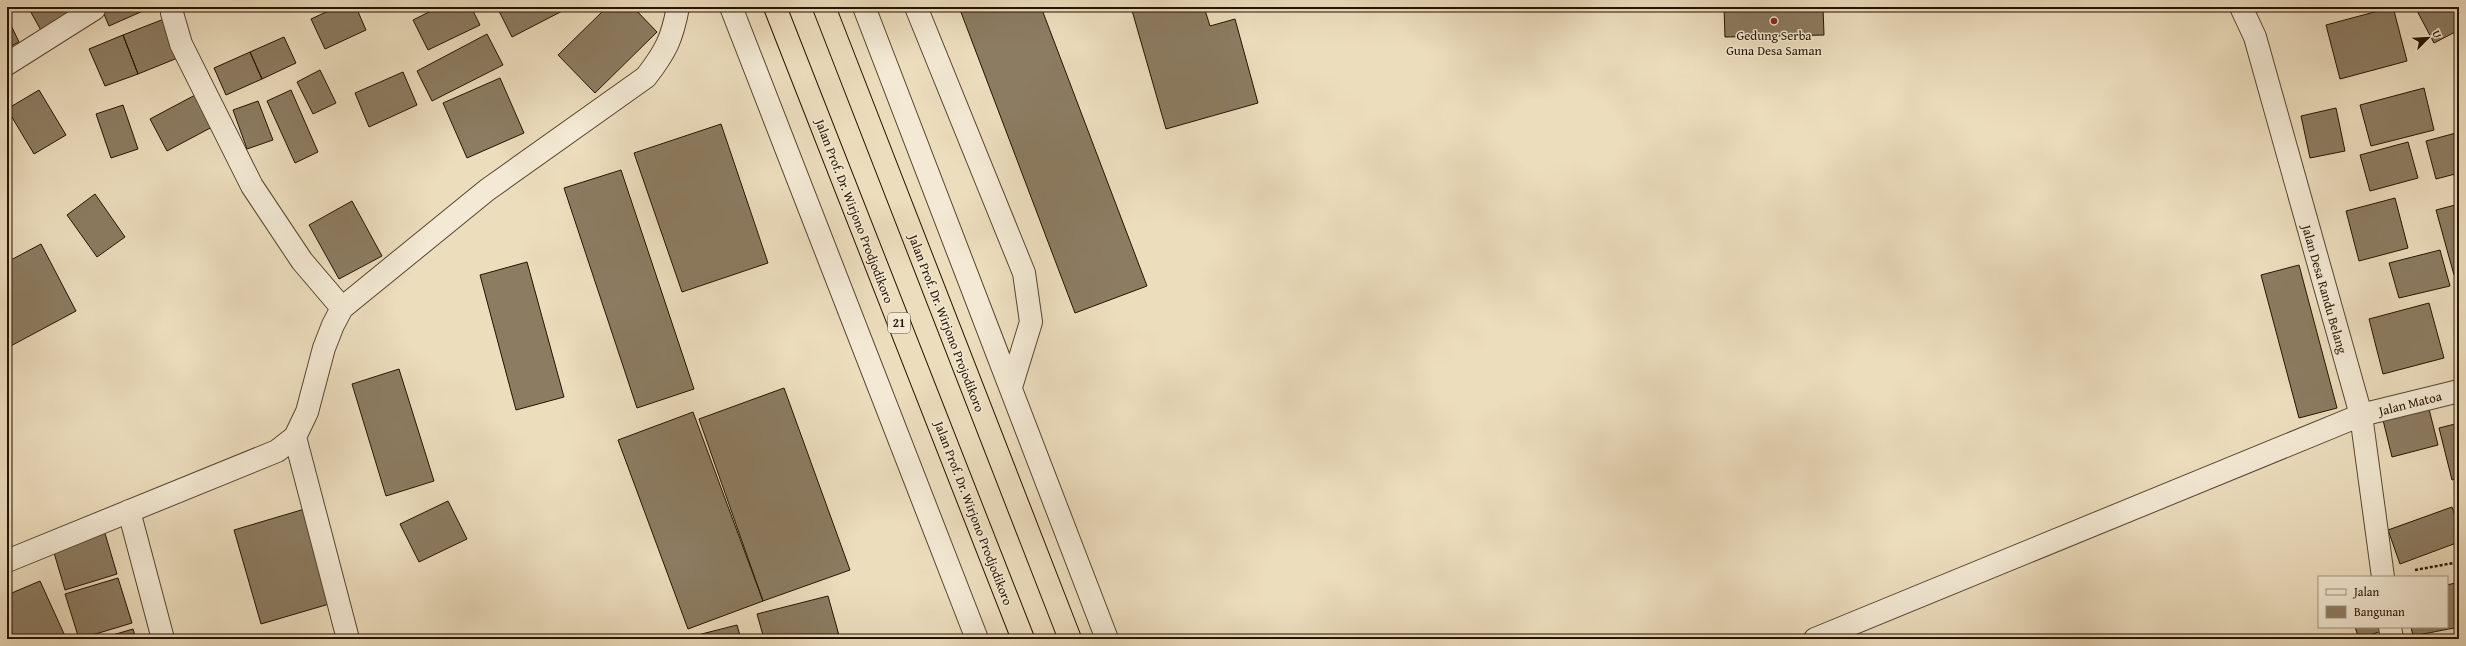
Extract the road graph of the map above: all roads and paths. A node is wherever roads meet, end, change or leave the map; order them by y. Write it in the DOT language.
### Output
graph roads {
  1 [pos="172,7"];
  2 [pos="678,7"];
  3 [pos="731,7"];
  4 [pos="775,7"];
  5 [pos="824,7"];
  6 [pos="864,7"];
  7 [pos="916,7"];
  8 [pos="2241,7"];
  9 [pos="94,9"];
  10 [pos="7,64"];
  11 [pos="342,308"];
  12 [pos="1011,387"];
  13 [pos="2459,391"];
  14 [pos="2361,415"];
  15 [pos="295,437"];
  16 [pos="129,511"];
  17 [pos="7,561"];
  18 [pos="2459,562"];
  19 [pos="2383,576"];
  20 [pos="2388,576"];
  21 [pos="2390,628"];
  22 [pos="163,639"];
  23 [pos="348,639"];
  24 [pos="977,639"];
  25 [pos="1023,639"];
  26 [pos="1070,639"];
  27 [pos="1107,639"];
  28 [pos="1815,639"];
  29 [pos="2392,639"];
  1 -- 11 [label="street"];
  2 -- 11 [label="street"];
  3 -- 24 [label="street"];
  4 -- 25 [label="highway, Jalan Prof. Dr. Wirjono Prodjodikoro / 21"];
  5 -- 26 [label="highway, Jalan Prof. Dr. Wirjono Projodikoro"];
  6 -- 12 [label="street"];
  7 -- 12 [label="street"];
  8 -- 14 [label="street, Jalan Desa Randu Belang"];
  9 -- 10 [label="street"];
  11 -- 15 [label="street"];
  12 -- 27 [label="street"];
  13 -- 14 [label="street, Jalan Matoa"];
  14 -- 19 [label="street, Jalan Desa Randu Belang"];
  14 -- 28 [label="street, Jalan Matoa"];
  15 -- 16 [label="street"];
  15 -- 23 [label="street"];
  16 -- 17 [label="street"];
  16 -- 22 [label="street"];
  18 -- 20 [label="path"];
  21 -- 29 [label="street"];
}
